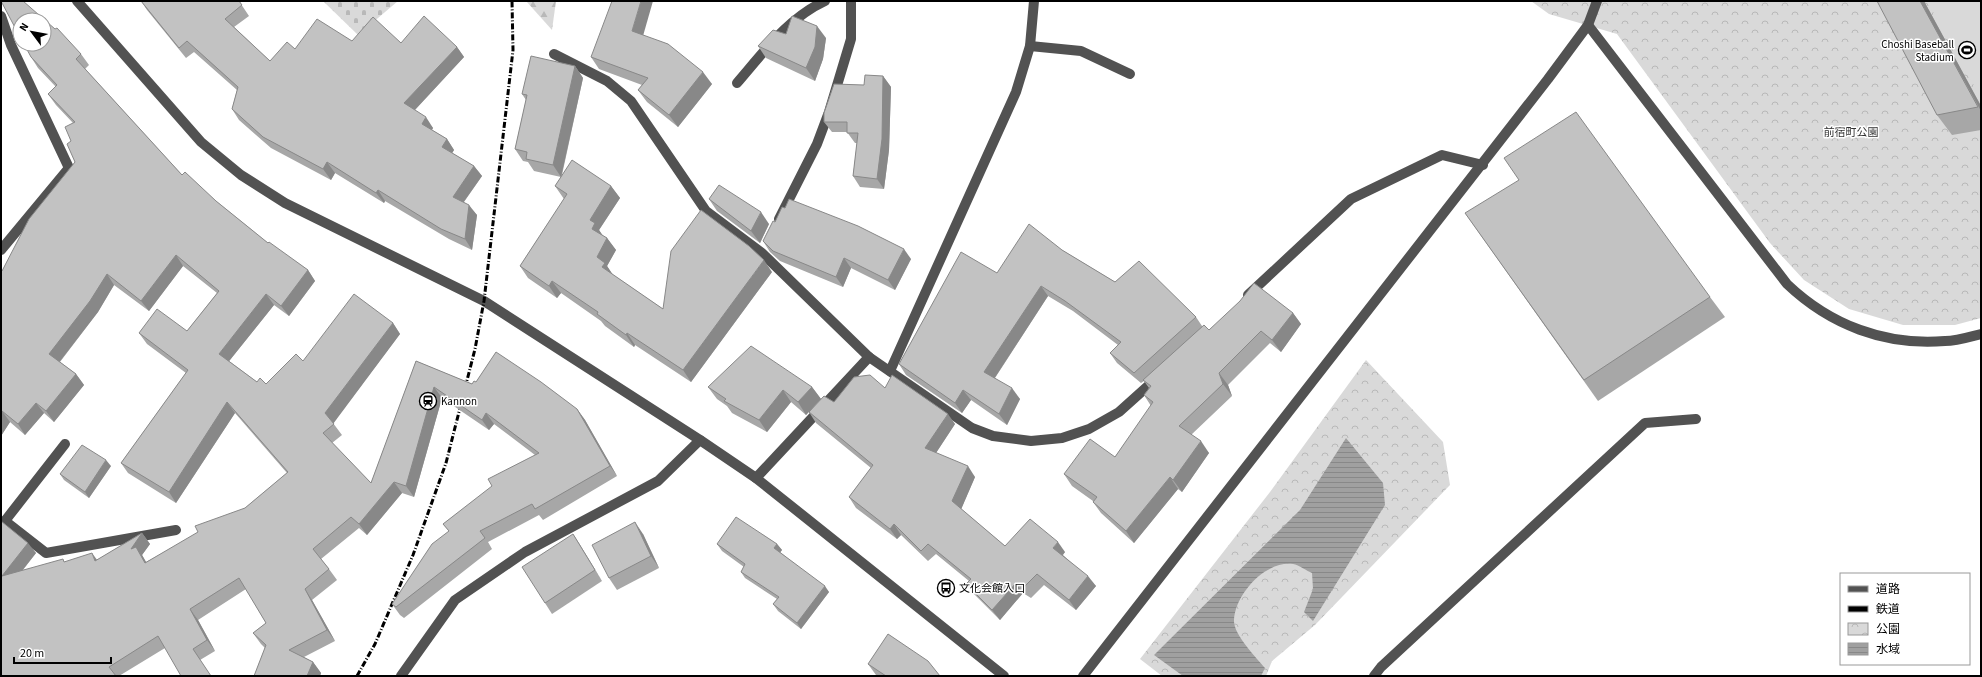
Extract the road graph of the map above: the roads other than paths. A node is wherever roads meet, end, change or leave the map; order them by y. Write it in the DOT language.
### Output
graph roads {
  1 [pos="77,1"];
  2 [pos="825,1"];
  3 [pos="851,1"];
  4 [pos="1034,1"];
  5 [pos="1597,1"];
  6 [pos="1,16"];
  7 [pos="1588,25"];
  8 [pos="1030,46"];
  9 [pos="554,54"];
  10 [pos="1130,74"];
  11 [pos="737,83"];
  12 [pos="1483,165"];
  13 [pos="776,226"];
  14 [pos="1,250"];
  15 [pos="1240,303"];
  16 [pos="1981,334"];
  17 [pos="869,357"];
  18 [pos="890,371"];
  19 [pos="1165,371"];
  20 [pos="1696,419"];
  21 [pos="700,440"];
  22 [pos="65,444"];
  23 [pos="756,478"];
  24 [pos="3,524"];
  25 [pos="176,530"];
  26 [pos="401,676"];
  27 [pos="1004,676"];
  28 [pos="1083,676"];
  29 [pos="1374,676"];
  1 -- 21 [label="street"];
  2 -- 11 [label="street"];
  3 -- 13 [label="street"];
  4 -- 8 [label="street"];
  5 -- 7 [label="street"];
  6 -- 14 [label="street"];
  7 -- 12 [label="street"];
  7 -- 16 [label="street"];
  8 -- 10 [label="street"];
  8 -- 18 [label="street"];
  9 -- 17 [label="street"];
  12 -- 15 [label="street"];
  12 -- 28 [label="street"];
  17 -- 18 [label="street"];
  17 -- 23 [label="street"];
  18 -- 19 [label="street"];
  20 -- 29 [label="street"];
  21 -- 23 [label="street"];
  21 -- 26 [label="street"];
  22 -- 24 [label="street"];
  23 -- 27 [label="street"];
  24 -- 25 [label="street"];
}
